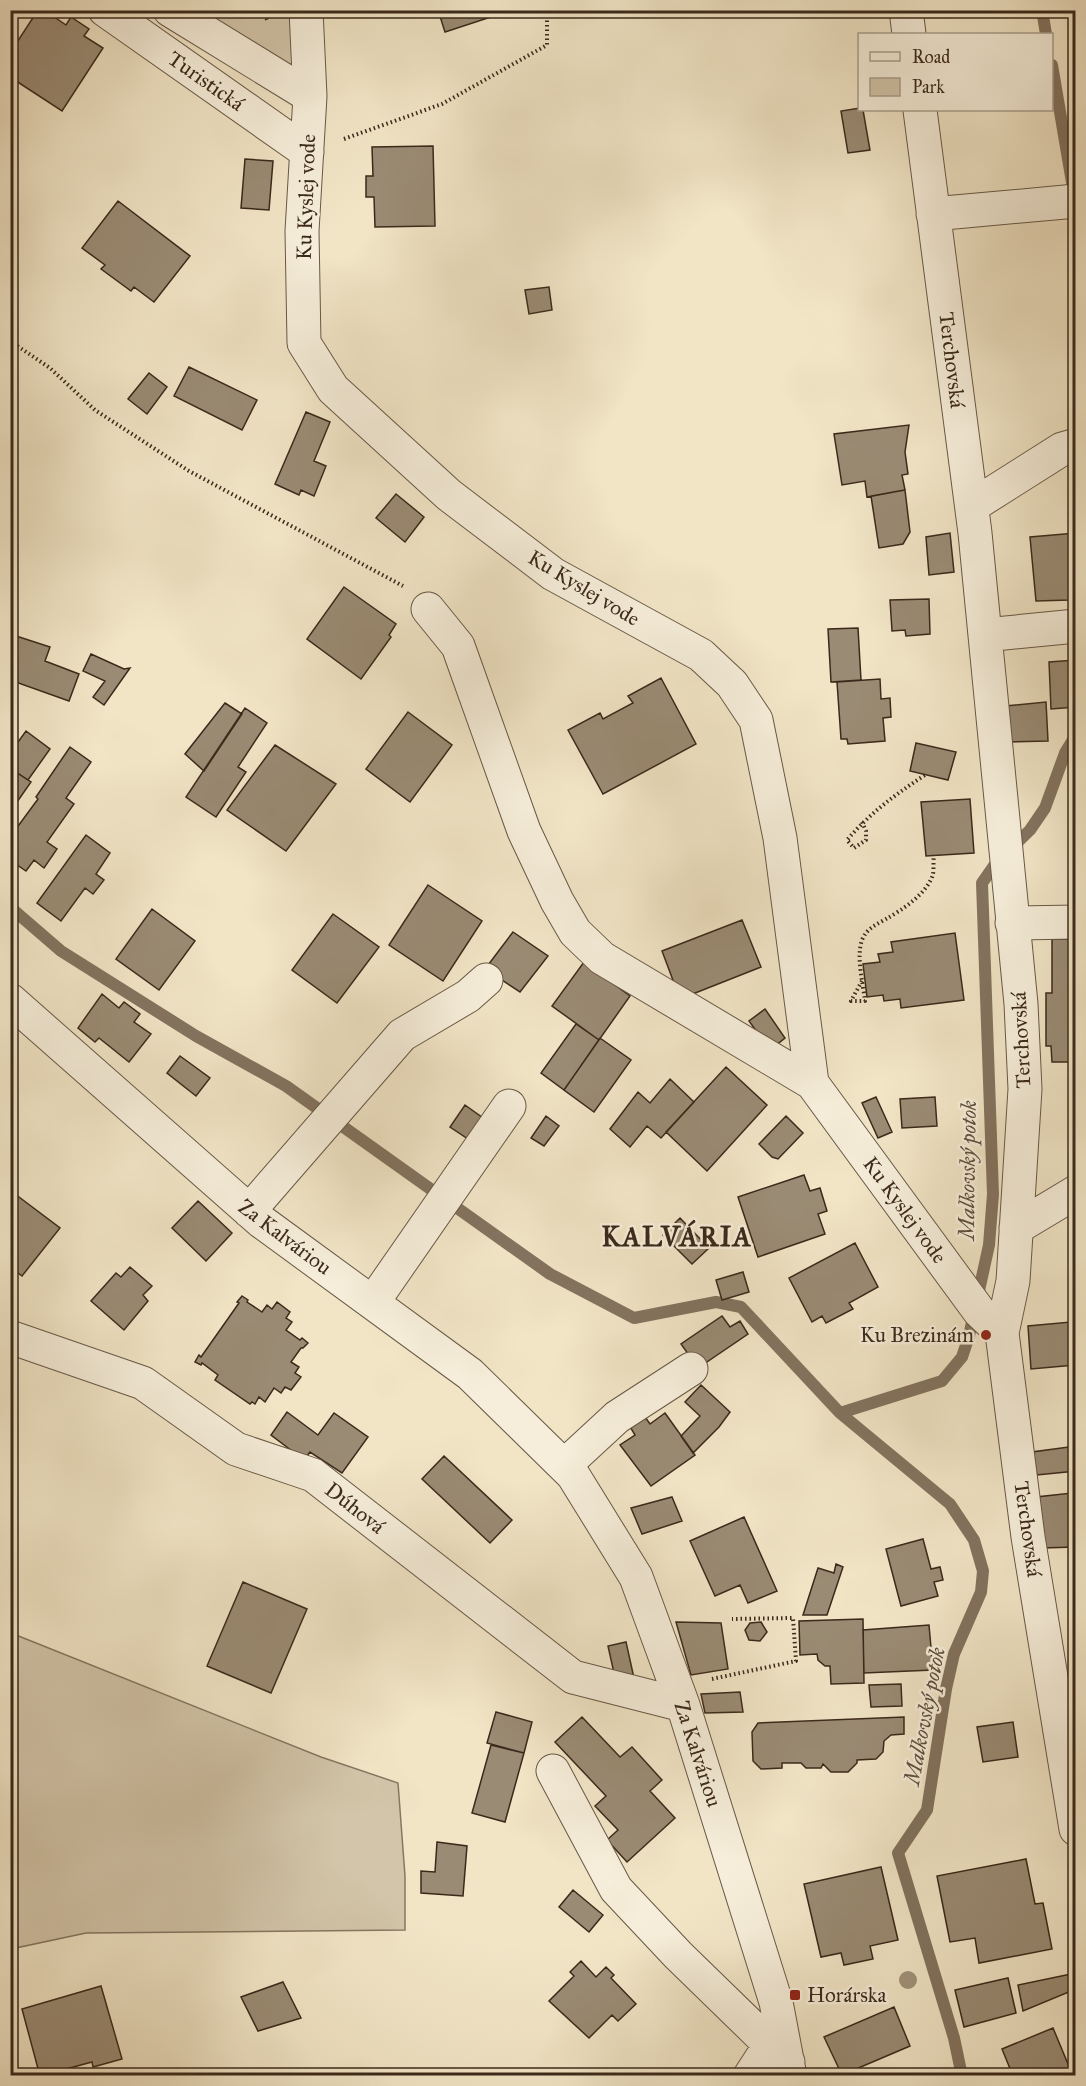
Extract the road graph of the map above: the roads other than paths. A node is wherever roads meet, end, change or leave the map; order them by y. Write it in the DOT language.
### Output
graph roads {
  1 [pos="105,10"];
  2 [pos="170,10"];
  3 [pos="306,10"];
  4 [pos="906,10"];
  5 [pos="909,33"];
  6 [pos="310,96"];
  7 [pos="920,111"];
  8 [pos="307,152"];
  9 [pos="1062,202"];
  10 [pos="933,213"];
  11 [pos="1076,445"];
  12 [pos="972,506"];
  13 [pos="428,609"];
  14 [pos="1073,626"];
  15 [pos="985,635"];
  16 [pos="1076,922"];
  17 [pos="1012,923"];
  18 [pos="486,980"];
  19 [pos="10,1000"];
  20 [pos="812,1083"];
  21 [pos="509,1106"];
  22 [pos="1076,1192"];
  23 [pos="249,1211"];
  24 [pos="1016,1228"];
  25 [pos="373,1302"];
  26 [pos="1002,1333"];
  27 [pos="10,1337"];
  28 [pos="691,1369"];
  29 [pos="564,1466"];
  30 [pos="693,1693"];
  31 [pos="552,1771"];
  32 [pos="1076,1829"];
  33 [pos="782,2061"];
  34 [pos="750,2076"];
  1 -- 8 [label="street, Turistická"];
  2 -- 6 [label="street, Turistická"];
  3 -- 6 [label="street"];
  4 -- 5 [label="street"];
  6 -- 8 [label="street, Ku Kyslej vode"];
  7 -- 10 [label="street, Terchovská"];
  8 -- 20 [label="street, Ku Kyslej vode"];
  9 -- 10 [label="street"];
  10 -- 12 [label="street, Terchovská"];
  11 -- 12 [label="street"];
  12 -- 15 [label="street, Terchovská"];
  13 -- 20 [label="street, Ku Kyslej vode"];
  14 -- 15 [label="street"];
  15 -- 17 [label="street, Terchovská"];
  16 -- 17 [label="street"];
  17 -- 24 [label="street, Terchovská"];
  18 -- 23 [label="street"];
  19 -- 23 [label="street, Za Kalváriou"];
  20 -- 26 [label="street, Ku Kyslej vode"];
  21 -- 25 [label="street"];
  22 -- 24 [label="street"];
  23 -- 25 [label="street, Za Kalváriou"];
  24 -- 26 [label="street, Terchovská"];
  25 -- 29 [label="street, Za Kalváriou"];
  26 -- 32 [label="street, Terchovská"];
  27 -- 30 [label="street, Dúhová"];
  28 -- 29 [label="street"];
  29 -- 30 [label="street, Za Kalváriou"];
  30 -- 33 [label="street, Za Kalváriou"];
  31 -- 33 [label="street"];
  33 -- 34 [label="street"];
}
